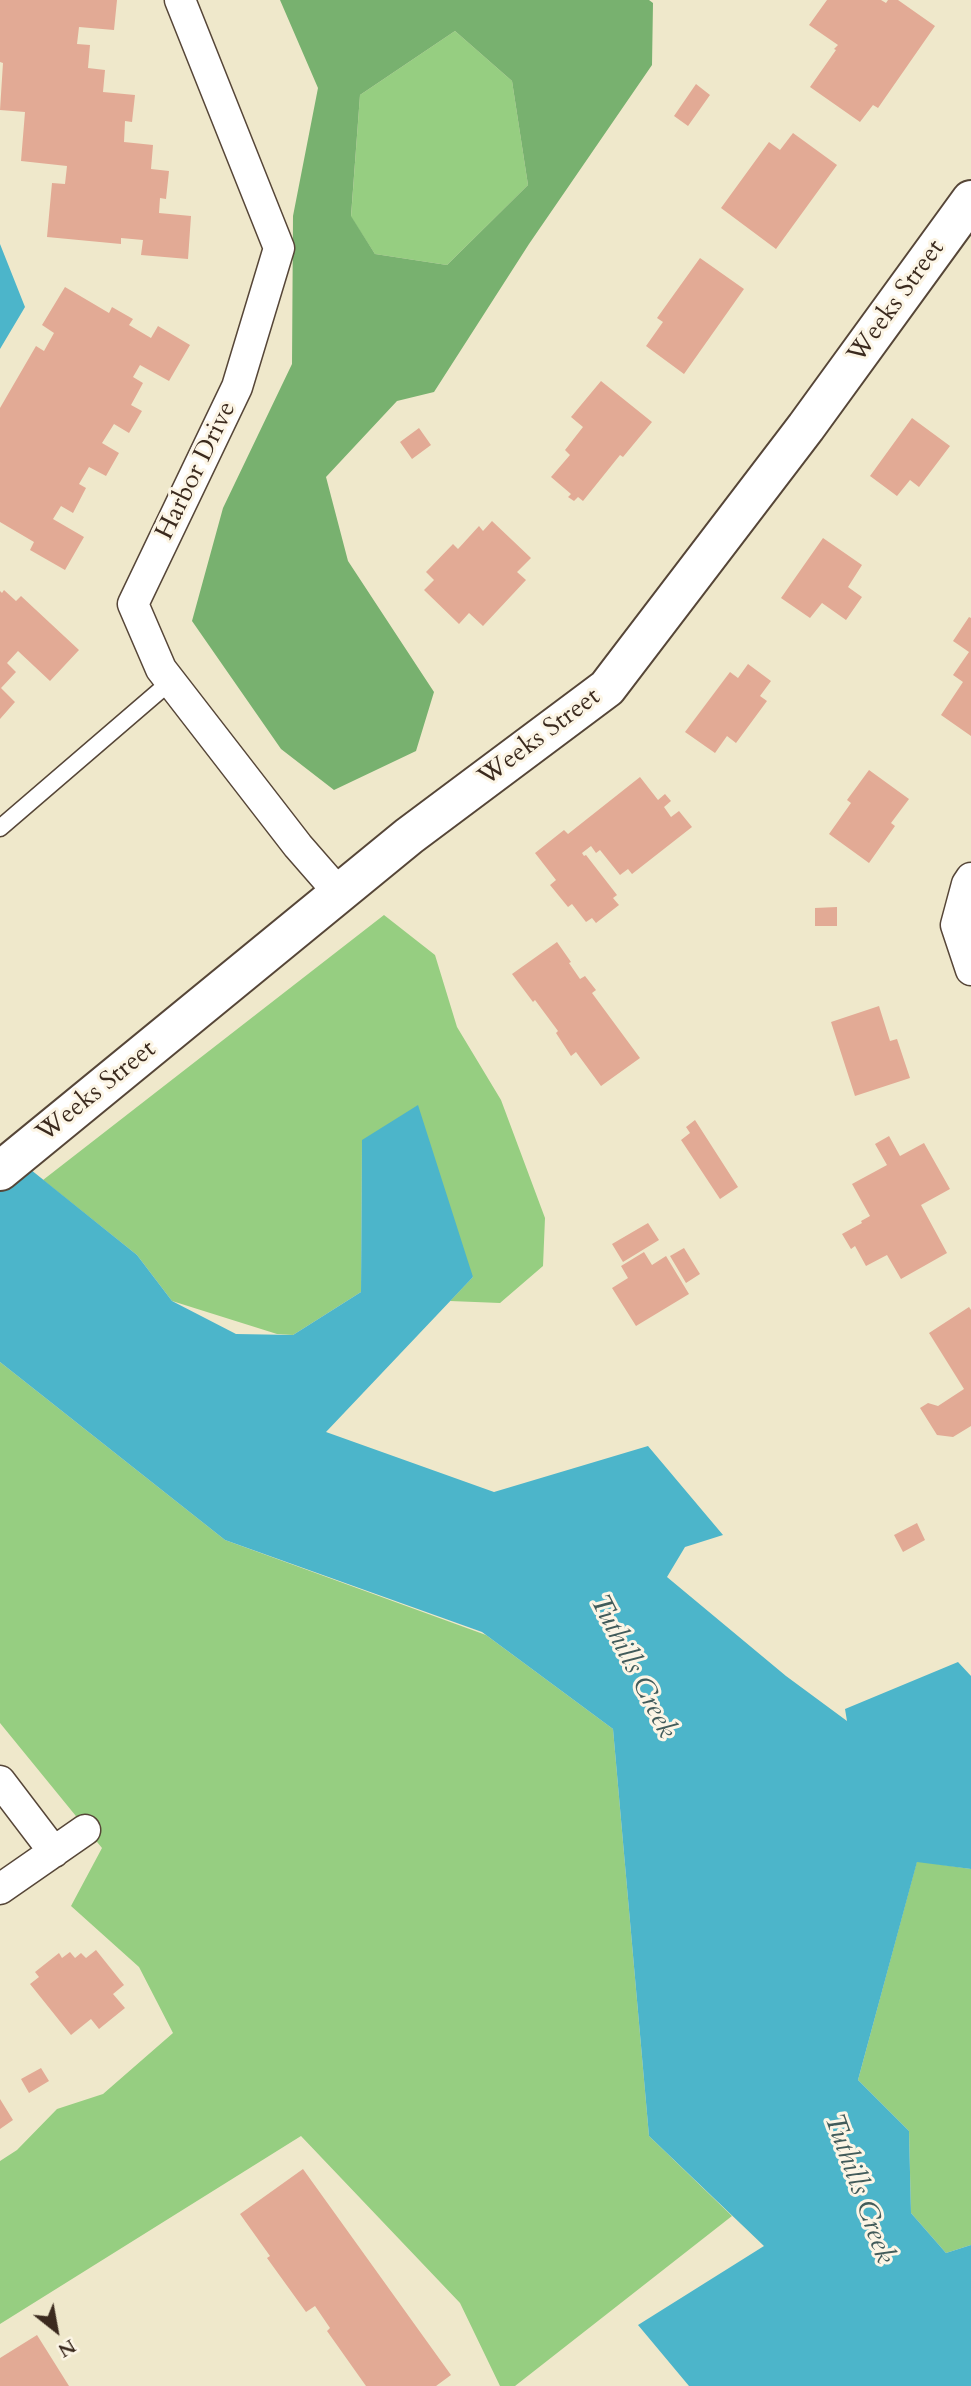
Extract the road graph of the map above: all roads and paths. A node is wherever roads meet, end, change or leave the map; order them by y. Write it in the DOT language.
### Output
graph roads {
  1 [pos="180,0"];
  2 [pos="971,200"];
  3 [pos="171,681"];
  4 [pos="0,828"];
  5 [pos="969,881"];
  6 [pos="338,893"];
  7 [pos="971,970"];
  8 [pos="0,1171"];
  9 [pos="0,1781"];
  10 [pos="85,1830"];
  11 [pos="54,1852"];
  12 [pos="0,1889"];
  1 -- 3 [label="street, Harbor Drive"];
  2 -- 6 [label="main road, Weeks Street"];
  3 -- 4 [label="lane"];
  3 -- 6 [label="street, Harbor Drive"];
  5 -- 7 [label="street"];
  6 -- 8 [label="main road, Weeks Street"];
  9 -- 11 [label="street"];
  10 -- 11 [label="street"];
  11 -- 12 [label="street"];
}
